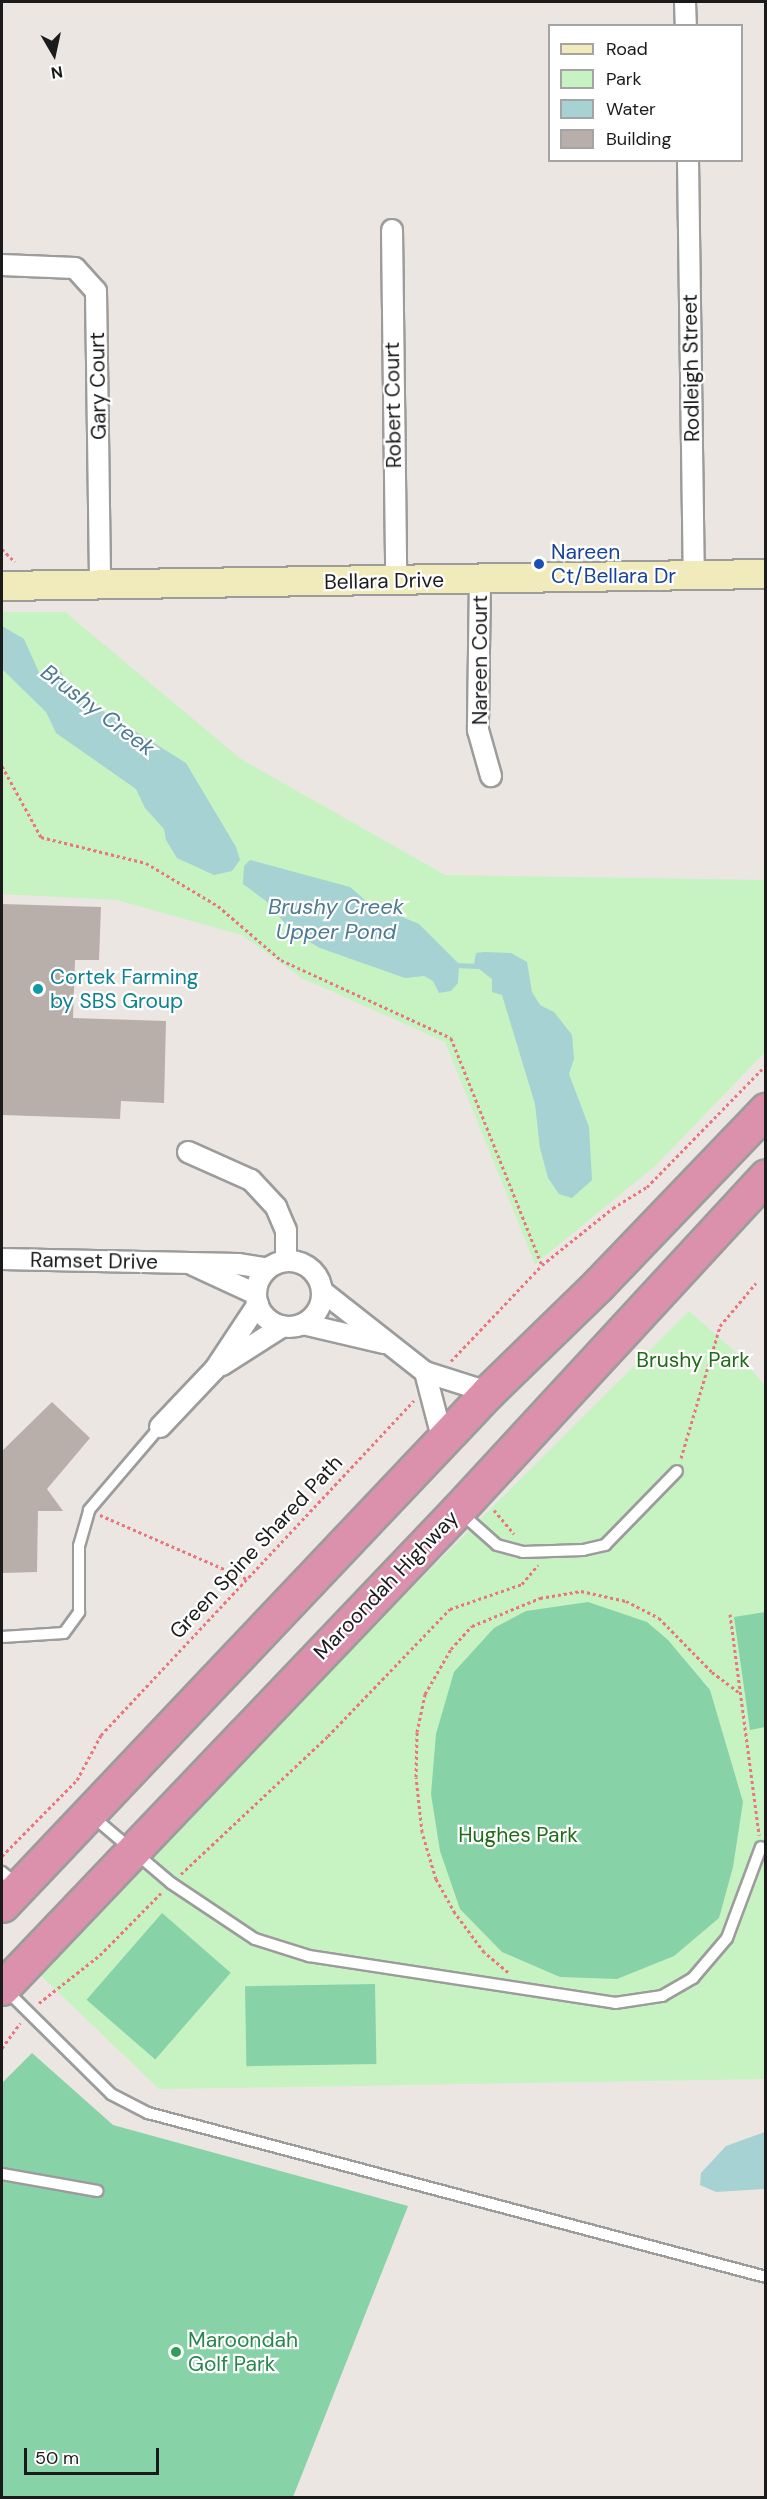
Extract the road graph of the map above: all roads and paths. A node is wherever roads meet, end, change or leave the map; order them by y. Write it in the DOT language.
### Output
graph roads {
  1 [pos="685,2"];
  2 [pos="686,24"];
  3 [pos="688,162"];
  4 [pos="392,230"];
  5 [pos="2,265"];
  6 [pos="765,574"];
  7 [pos="694,575"];
  8 [pos="480,579"];
  9 [pos="396,580"];
  10 [pos="2,586"];
  11 [pos="100,586"];
  12 [pos="2,766"];
  13 [pos="491,776"];
  14 [pos="765,1065"];
  15 [pos="765,1110"];
  16 [pos="188,1152"];
  17 [pos="765,1176"];
  18 [pos="2,1259"];
  19 [pos="186,1262"];
  20 [pos="277,1265"];
  21 [pos="542,1265"];
  22 [pos="756,1283"];
  23 [pos="322,1291"];
  24 [pos="257,1299"];
  25 [pos="303,1324"];
  26 [pos="283,1326"];
  27 [pos="393,1345"];
  28 [pos="215,1369"];
  29 [pos="430,1378"];
  30 [pos="488,1392"];
  31 [pos="160,1427"];
  32 [pos="443,1441"];
  33 [pos="677,1471"];
  34 [pos="493,1506"];
  35 [pos="89,1510"];
  36 [pos="458,1510"];
  37 [pos="517,1537"];
  38 [pos="547,1551"];
  39 [pos="248,1579"];
  40 [pos="730,1614"];
  41 [pos="2,1637"];
  42 [pos="741,1694"];
  43 [pos="328,1736"];
  44 [pos="91,1815"];
  45 [pos="761,1847"];
  46 [pos="132,1851"];
  47 [pos="2,1856"];
  48 [pos="8,1888"];
  49 [pos="2,1988"];
  50 [pos="531,1991"];
  51 [pos="29,2010"];
  52 [pos="2,2048"];
  53 [pos="2,2174"];
  54 [pos="97,2191"];
  55 [pos="765,2277"];
  1 -- 2 [label="street"];
  3 -- 7 [label="street, Rodleigh Street"];
  4 -- 9 [label="street, Robert Court"];
  5 -- 11 [label="street, Gary Court"];
  6 -- 7 [label="main road, Bellara Drive"];
  7 -- 8 [label="main road, Bellara Drive"];
  8 -- 9 [label="main road, Bellara Drive"];
  8 -- 13 [label="street, Nareen Court"];
  9 -- 11 [label="main road, Bellara Drive"];
  10 -- 11 [label="main road, Bellara Drive"];
  12 -- 21 [label="path"];
  14 -- 21 [label="path, Green Spine Shared Path"];
  15 -- 30 [label="highway"];
  16 -- 20 [label="street"];
  17 -- 36 [label="highway, Maroondah Highway"];
  18 -- 19 [label="street, Ramset Drive"];
  19 -- 20 [label="street, Ramset Drive"];
  19 -- 24 [label="street, Ramset Drive"];
  20 -- 23 [label="street"];
  20 -- 24 [label="street"];
  21 -- 29 [label="path, Green Spine Shared Path"];
  22 -- 33 [label="path"];
  23 -- 25 [label="street"];
  23 -- 27 [label="street"];
  24 -- 26 [label="street"];
  24 -- 28 [label="street"];
  25 -- 26 [label="street"];
  25 -- 27 [label="street"];
  26 -- 28 [label="street"];
  27 -- 29 [label="street"];
  28 -- 31 [label="street"];
  29 -- 30 [label="street"];
  29 -- 32 [label="street"];
  29 -- 39 [label="path, Green Spine Shared Path"];
  30 -- 32 [label="highway"];
  31 -- 35 [label="lane"];
  32 -- 44 [label="highway"];
  33 -- 38 [label="lane"];
  34 -- 37 [label="path"];
  35 -- 39 [label="path"];
  35 -- 41 [label="lane"];
  36 -- 38 [label="lane"];
  36 -- 46 [label="highway, Maroondah Highway"];
  38 -- 43 [label="path"];
  39 -- 47 [label="path, Green Spine Shared Path"];
  40 -- 42 [label="path"];
  42 -- 45 [label="path"];
  42 -- 50 [label="path"];
  44 -- 46 [label="lane"];
  44 -- 48 [label="highway"];
  45 -- 50 [label="lane"];
  46 -- 49 [label="highway, Maroondah Highway"];
  46 -- 50 [label="lane"];
  49 -- 51 [label="lane"];
  51 -- 52 [label="path"];
  51 -- 55 [label="lane"];
  53 -- 54 [label="lane"];
}
